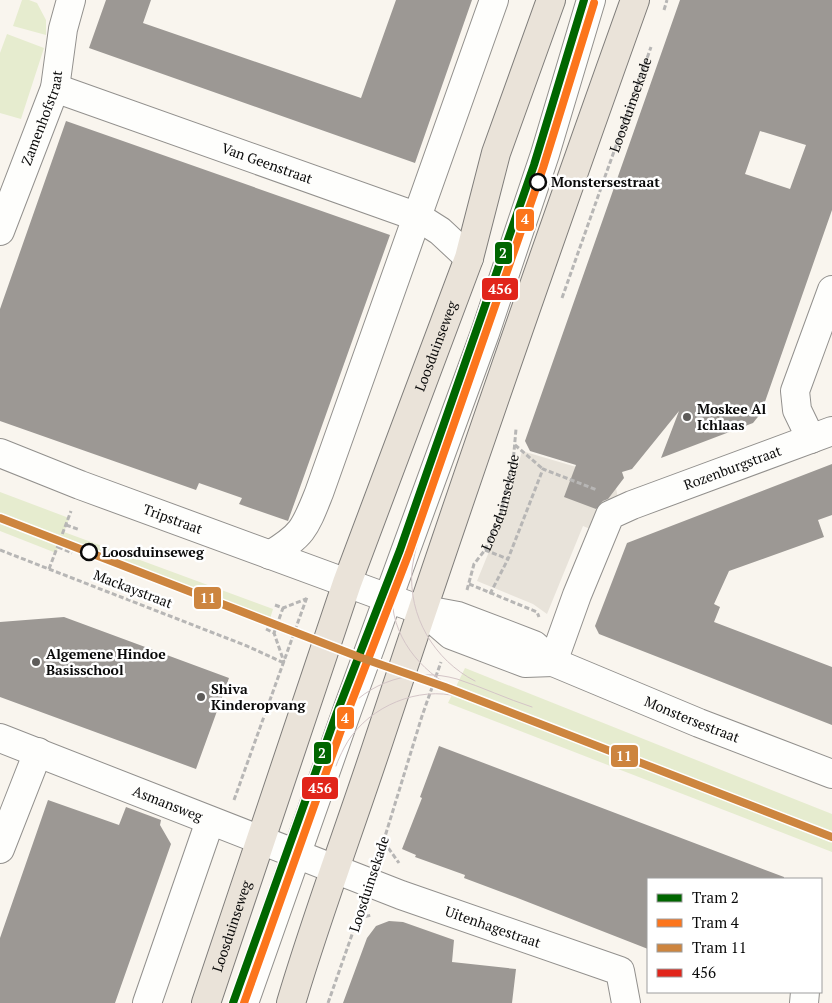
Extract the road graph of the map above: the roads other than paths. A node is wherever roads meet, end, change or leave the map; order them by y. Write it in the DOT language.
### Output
graph roads {
  1 [pos="71,0"];
  2 [pos="494,0"];
  3 [pos="551,0"];
  4 [pos="591,0"];
  5 [pos="635,0"];
  6 [pos="55,88"];
  7 [pos="418,217"];
  8 [pos="0,231"];
  9 [pos="469,258"];
  10 [pos="832,290"];
  11 [pos="822,435"];
  12 [pos="0,453"];
  13 [pos="270,555"];
  14 [pos="347,583"];
  15 [pos="388,598"];
  16 [pos="422,610"];
  17 [pos="554,662"];
  18 [pos="0,738"];
  19 [pos="38,752"];
  20 [pos="832,774"];
  21 [pos="210,821"];
  22 [pos="261,841"];
  23 [pos="0,849"];
  24 [pos="296,854"];
  25 [pos="336,870"];
  26 [pos="147,1003"];
  27 [pos="206,1003"];
  28 [pos="244,1003"];
  29 [pos="291,1003"];
  30 [pos="626,1003"];
  1 -- 6 [label="street, Zamenhofstraat"];
  2 -- 7 [label="street"];
  3 -- 9 [label="main road, Loosduinseweg"];
  4 -- 15 [label="street"];
  5 -- 16 [label="main road"];
  6 -- 7 [label="street, Van Geenstraat"];
  6 -- 8 [label="street, Zamenhofstraat"];
  7 -- 9 [label="street, Van Geenstraat"];
  7 -- 13 [label="street"];
  9 -- 14 [label="main road, Loosduinseweg"];
  10 -- 11 [label="street"];
  11 -- 17 [label="street, Rozenburgstraat"];
  12 -- 13 [label="street, Tripstraat"];
  13 -- 14 [label="street, Tripstraat"];
  14 -- 15 [label="street, Monstersestraat"];
  14 -- 22 [label="main road, Loosduinseweg"];
  15 -- 16 [label="street, Monstersestraat"];
  15 -- 24 [label="street"];
  16 -- 17 [label="street, Monstersestraat"];
  16 -- 25 [label="main road"];
  17 -- 20 [label="street, Monstersestraat"];
  18 -- 19 [label="street, Asmansweg"];
  19 -- 21 [label="street, Asmansweg"];
  19 -- 23 [label="street"];
  21 -- 22 [label="street, Asmansweg"];
  21 -- 26 [label="street"];
  22 -- 24 [label="street, Asmansweg"];
  22 -- 27 [label="main road, Loosduinseweg"];
  24 -- 25 [label="street, Asmansweg"];
  24 -- 28 [label="street"];
  25 -- 29 [label="main road"];
  25 -- 30 [label="street, Uitenhagestraat"];
}
